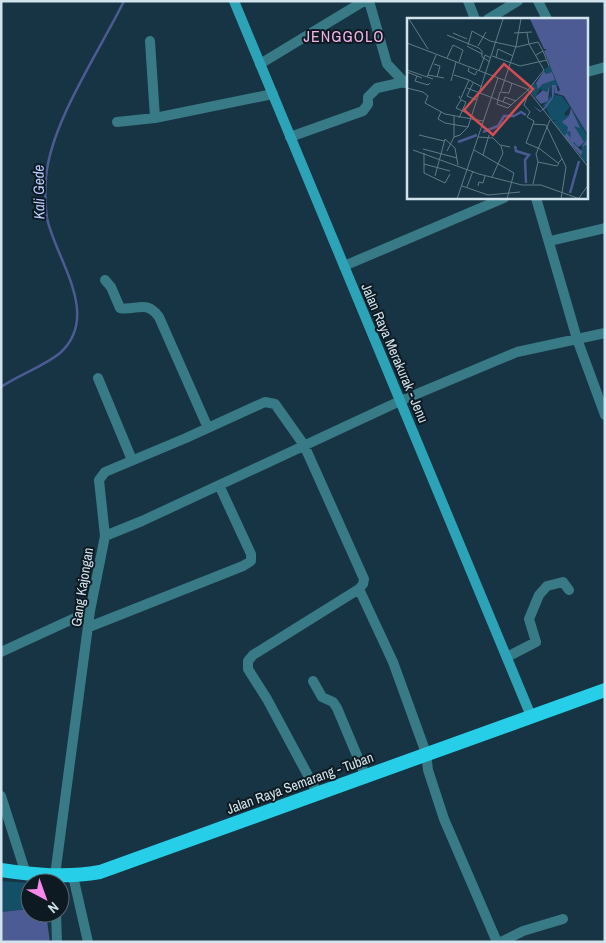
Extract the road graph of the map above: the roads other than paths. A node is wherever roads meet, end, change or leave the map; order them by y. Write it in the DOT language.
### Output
graph roads {
  1 [pos="234,1"];
  2 [pos="364,1"];
  3 [pos="369,1"];
  4 [pos="468,1"];
  5 [pos="518,1"];
  6 [pos="538,1"];
  7 [pos="475,18"];
  8 [pos="490,18"];
  9 [pos="546,18"];
  10 [pos="150,41"];
  11 [pos="260,64"];
  12 [pos="605,67"];
  13 [pos="588,72"];
  14 [pos="407,82"];
  15 [pos="273,94"];
  16 [pos="155,118"];
  17 [pos="117,122"];
  18 [pos="290,137"];
  19 [pos="502,199"];
  20 [pos="536,199"];
  21 [pos="605,228"];
  22 [pos="550,241"];
  23 [pos="344,266"];
  24 [pos="105,280"];
  25 [pos="605,333"];
  26 [pos="577,339"];
  27 [pos="98,378"];
  28 [pos="400,401"];
  29 [pos="605,415"];
  30 [pos="208,428"];
  31 [pos="304,445"];
  32 [pos="132,460"];
  33 [pos="219,484"];
  34 [pos="104,536"];
  35 [pos="359,589"];
  36 [pos="569,590"];
  37 [pos="90,611"];
  38 [pos="89,627"];
  39 [pos="1,652"];
  40 [pos="507,657"];
  41 [pos="313,681"];
  42 [pos="605,690"];
  43 [pos="531,716"];
  44 [pos="426,753"];
  45 [pos="366,776"];
  46 [pos="318,794"];
  47 [pos="1,796"];
  48 [pos="1,870"];
  49 [pos="20,873"];
  50 [pos="26,873"];
  51 [pos="55,873"];
  52 [pos="70,876"];
  53 [pos="73,876"];
  54 [pos="563,919"];
  55 [pos="56,923"];
  56 [pos="57,942"];
  57 [pos="88,942"];
  58 [pos="499,942"];
  1 -- 11 [label="main road, Jalan Raya Merakurak - Jenu"];
  2 -- 11 [label="street"];
  3 -- 14 [label="street"];
  4 -- 7 [label="street"];
  5 -- 8 [label="street"];
  6 -- 9 [label="street"];
  10 -- 16 [label="street"];
  11 -- 15 [label="main road, Jalan Raya Merakurak - Jenu"];
  12 -- 13 [label="street"];
  14 -- 18 [label="street"];
  15 -- 16 [label="street"];
  15 -- 18 [label="main road, Jalan Raya Merakurak - Jenu"];
  16 -- 17 [label="street"];
  18 -- 23 [label="main road, Jalan Raya Merakurak - Jenu"];
  19 -- 23 [label="street"];
  20 -- 22 [label="street"];
  21 -- 22 [label="street"];
  22 -- 26 [label="street"];
  23 -- 28 [label="main road, Jalan Raya Merakurak - Jenu"];
  24 -- 30 [label="street"];
  25 -- 26 [label="street, Gang Kajongan"];
  26 -- 28 [label="street, Gang Kajongan"];
  26 -- 29 [label="street"];
  27 -- 32 [label="street"];
  28 -- 31 [label="street, Gang Kajongan"];
  28 -- 40 [label="main road, Jalan Raya Merakurak - Jenu"];
  30 -- 31 [label="street"];
  30 -- 32 [label="street"];
  31 -- 33 [label="street, Gang Kajongan"];
  31 -- 35 [label="street"];
  32 -- 34 [label="street"];
  33 -- 34 [label="street, Gang Kajongan"];
  33 -- 38 [label="street"];
  34 -- 37 [label="street, Gang Kajongan"];
  35 -- 44 [label="street"];
  35 -- 46 [label="street"];
  36 -- 40 [label="street"];
  37 -- 38 [label="street, Gang Kajongan"];
  37 -- 39 [label="street"];
  38 -- 51 [label="street, Gang Kajongan"];
  40 -- 43 [label="main road, Jalan Raya Merakurak - Jenu"];
  41 -- 45 [label="street"];
  42 -- 43 [label="highway, Jalan Raya Semarang - Tuban"];
  43 -- 44 [label="highway, Jalan Raya Semarang - Tuban"];
  44 -- 45 [label="highway, Jalan Raya Semarang - Tuban"];
  44 -- 58 [label="street"];
  45 -- 46 [label="highway, Jalan Raya Semarang - Tuban"];
  46 -- 53 [label="highway, Jalan Raya Semarang - Tuban"];
  47 -- 50 [label="street"];
  48 -- 49 [label="highway, Jalan Raya Semarang - Tuban"];
  52 -- 53 [label="highway, Jalan Raya Semarang - Tuban"];
  53 -- 57 [label="street"];
  54 -- 58 [label="street"];
  55 -- 56 [label="street"];
}
